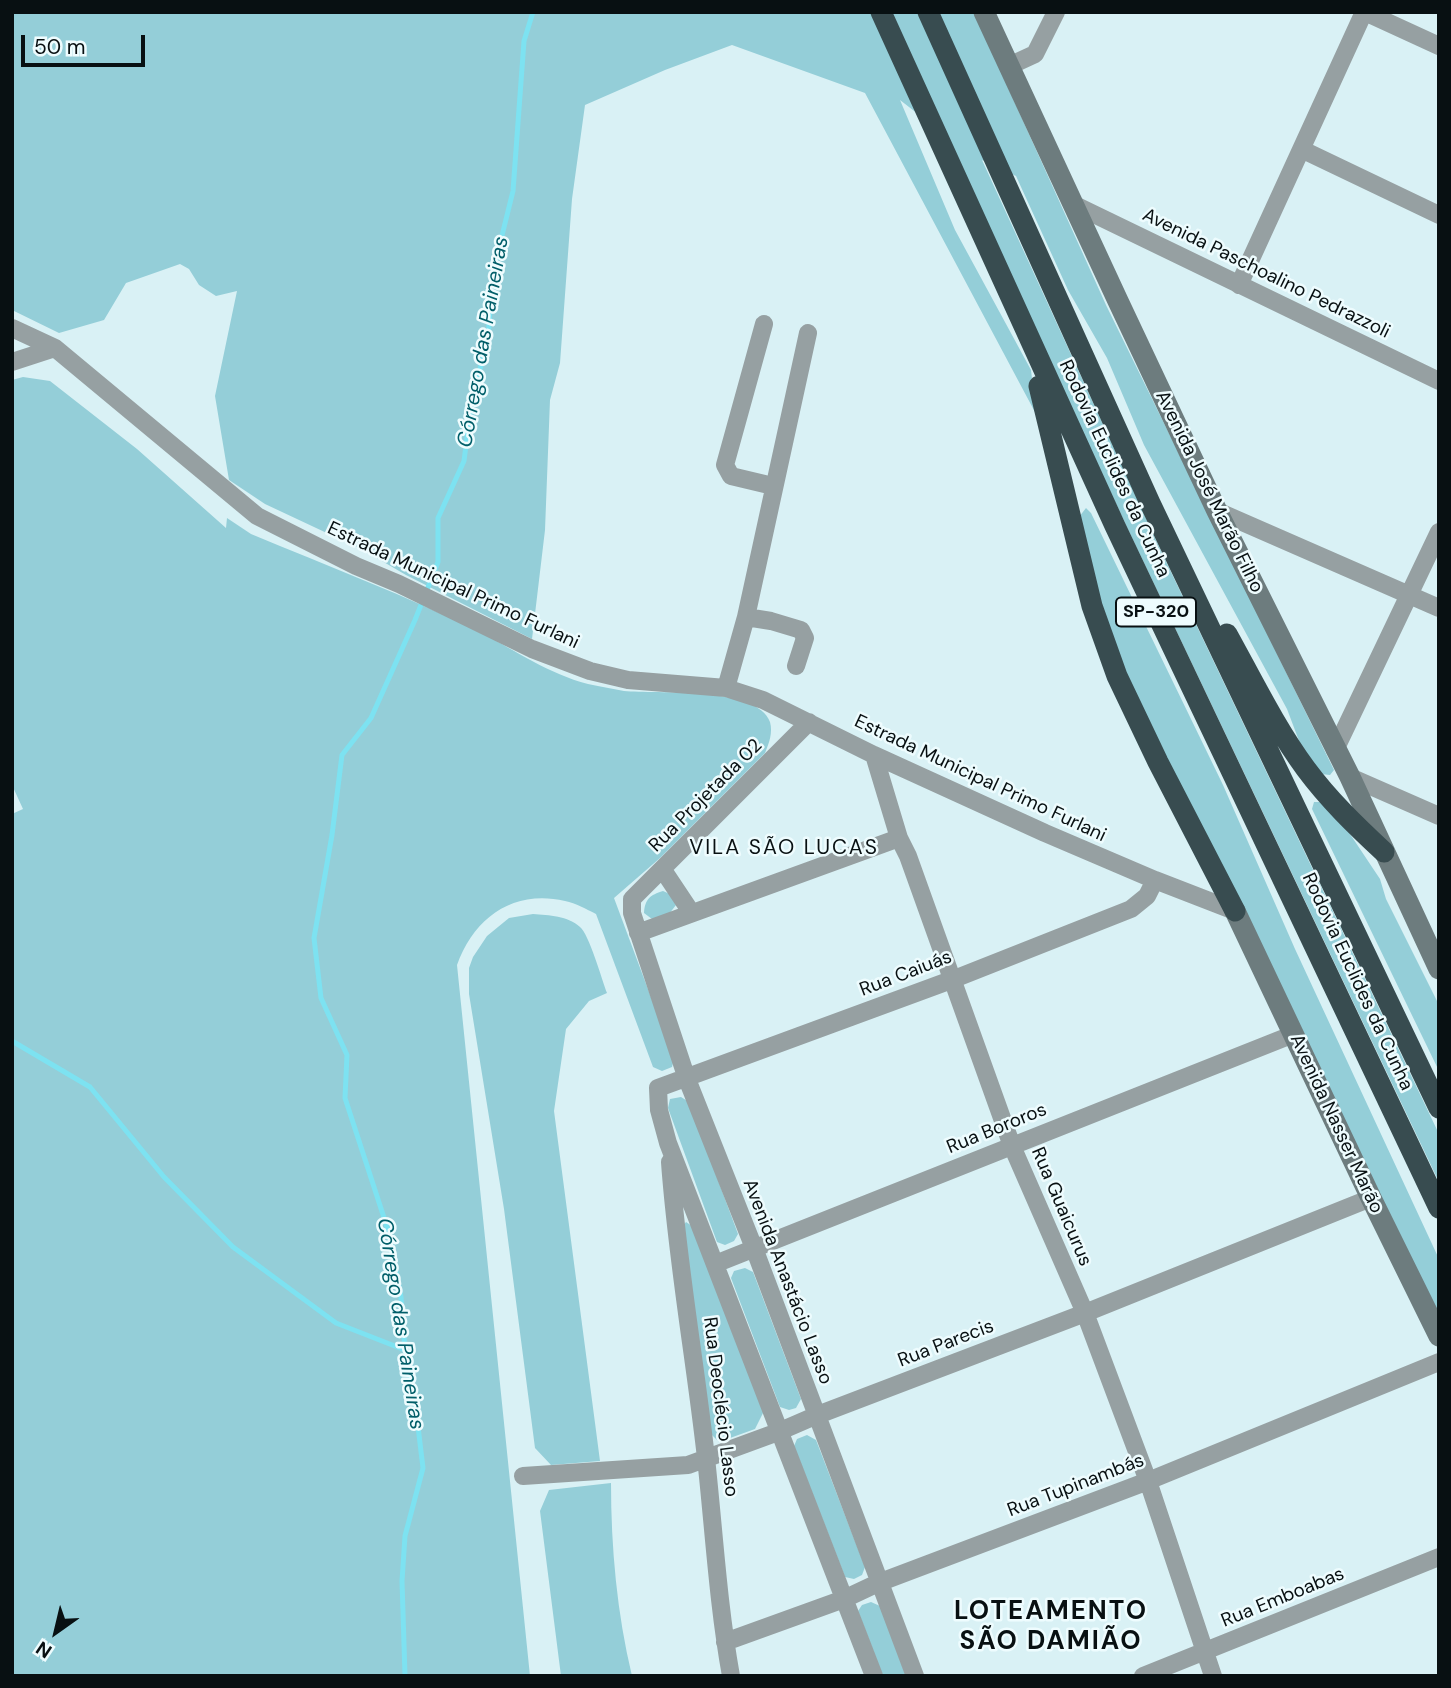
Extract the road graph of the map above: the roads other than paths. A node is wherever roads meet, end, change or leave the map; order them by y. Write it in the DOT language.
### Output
graph roads {
  1 [pos="881,12"];
  2 [pos="928,12"];
  3 [pos="984,12"];
  4 [pos="1056,12"];
  5 [pos="1364,12"];
  6 [pos="1439,46"];
  7 [pos="1009,66"];
  8 [pos="1303,150"];
  9 [pos="1075,205"];
  10 [pos="1439,215"];
  11 [pos="1239,285"];
  12 [pos="1020,320"];
  13 [pos="764,324"];
  14 [pos="12,328"];
  15 [pos="808,333"];
  16 [pos="55,348"];
  17 [pos="12,362"];
  18 [pos="1439,381"];
  19 [pos="773,486"];
  20 [pos="1217,510"];
  21 [pos="1439,532"];
  22 [pos="1168,541"];
  23 [pos="1410,594"];
  24 [pos="1439,608"];
  25 [pos="746,617"];
  26 [pos="796,666"];
  27 [pos="726,688"];
  28 [pos="809,722"];
  29 [pos="1335,750"];
  30 [pos="874,755"];
  31 [pos="1350,777"];
  32 [pos="1439,817"];
  33 [pos="899,838"];
  34 [pos="1384,852"];
  35 [pos="663,870"];
  36 [pos="1155,880"];
  37 [pos="632,899"];
  38 [pos="1235,911"];
  39 [pos="691,912"];
  40 [pos="638,933"];
  41 [pos="1439,969"];
  42 [pos="954,979"];
  43 [pos="1294,1034"];
  44 [pos="687,1079"];
  45 [pos="1439,1108"];
  46 [pos="668,1143"];
  47 [pos="1012,1146"];
  48 [pos="1371,1198"];
  49 [pos="1439,1208"];
  50 [pos="754,1248"];
  51 [pos="715,1264"];
  52 [pos="1084,1313"];
  53 [pos="1439,1336"];
  54 [pos="1439,1362"];
  55 [pos="815,1416"];
  56 [pos="778,1432"];
  57 [pos="706,1457"];
  58 [pos="523,1476"];
  59 [pos="1148,1481"];
  60 [pos="1439,1557"];
  61 [pos="878,1583"];
  62 [pos="844,1599"];
  63 [pos="725,1642"];
  64 [pos="1204,1653"];
  65 [pos="731,1676"];
  66 [pos="874,1676"];
  67 [pos="915,1676"];
  68 [pos="1143,1676"];
  69 [pos="1213,1676"];
  1 -- 12 [label="highway, Rodovia Euclides da Cunha / SP-320"];
  2 -- 22 [label="highway, Rodovia Euclides da Cunha / SP-320"];
  3 -- 7 [label="main road, Avenida José Marão Filho"];
  4 -- 7 [label="street"];
  5 -- 6 [label="street"];
  5 -- 8 [label="street"];
  7 -- 9 [label="main road, Avenida José Marão Filho"];
  8 -- 10 [label="street"];
  8 -- 11 [label="street"];
  9 -- 11 [label="street, Avenida Paschoalino Pedrazzoli"];
  9 -- 20 [label="main road, Avenida José Marão Filho"];
  11 -- 18 [label="street, Avenida Paschoalino Pedrazzoli"];
  12 -- 38 [label="highway"];
  12 -- 49 [label="highway, Rodovia Euclides da Cunha / SP-320"];
  13 -- 19 [label="street"];
  14 -- 16 [label="street, Estrada Municipal Primo Furlani"];
  15 -- 19 [label="street"];
  16 -- 17 [label="street"];
  16 -- 27 [label="street, Estrada Municipal Primo Furlani"];
  19 -- 25 [label="street"];
  20 -- 23 [label="street"];
  20 -- 29 [label="main road, Avenida José Marão Filho"];
  21 -- 23 [label="street"];
  22 -- 34 [label="highway"];
  22 -- 45 [label="highway, Rodovia Euclides da Cunha / SP-320"];
  23 -- 24 [label="street"];
  23 -- 29 [label="street"];
  25 -- 26 [label="street"];
  25 -- 27 [label="street"];
  27 -- 28 [label="street, Estrada Municipal Primo Furlani"];
  28 -- 30 [label="street, Estrada Municipal Primo Furlani"];
  28 -- 35 [label="street, Rua Projetada 02"];
  29 -- 31 [label="main road, Avenida José Marão Filho"];
  30 -- 33 [label="street, Rua Guaicurus"];
  30 -- 36 [label="street, Estrada Municipal Primo Furlani"];
  31 -- 32 [label="street"];
  31 -- 34 [label="main road, Avenida José Marão Filho"];
  33 -- 39 [label="street"];
  33 -- 42 [label="street, Rua Guaicurus"];
  34 -- 41 [label="main road, Avenida José Marão Filho"];
  35 -- 37 [label="street, Rua Projetada 02"];
  35 -- 39 [label="street"];
  36 -- 38 [label="street, Estrada Municipal Primo Furlani"];
  36 -- 42 [label="street, Rua Caiuás"];
  37 -- 40 [label="street, Avenida Anastácio Lasso"];
  38 -- 43 [label="main road, Avenida Nasser Marão"];
  39 -- 40 [label="street"];
  40 -- 44 [label="street, Avenida Anastácio Lasso"];
  42 -- 44 [label="street, Rua Caiuás"];
  42 -- 47 [label="street, Rua Guaicurus"];
  43 -- 47 [label="street, Rua Bororos"];
  43 -- 48 [label="main road, Avenida Nasser Marão"];
  44 -- 46 [label="street, Rua Caiuás"];
  44 -- 50 [label="street, Avenida Anastácio Lasso"];
  46 -- 51 [label="street"];
  46 -- 57 [label="street, Rua Deoclécio Lasso"];
  47 -- 50 [label="street, Rua Bororos"];
  47 -- 52 [label="street, Rua Guaicurus"];
  48 -- 52 [label="street, Rua Parecis"];
  48 -- 53 [label="main road, Avenida Nasser Marão"];
  50 -- 51 [label="street, Rua Bororos"];
  50 -- 55 [label="street, Avenida Anastácio Lasso"];
  51 -- 56 [label="street"];
  52 -- 55 [label="street, Rua Parecis"];
  52 -- 59 [label="street, Rua Guaicurus"];
  54 -- 59 [label="street, Rua Tupinambás"];
  55 -- 56 [label="street, Rua Parecis"];
  55 -- 61 [label="street, Avenida Anastácio Lasso"];
  56 -- 57 [label="street, Rua Parecis"];
  56 -- 62 [label="street"];
  57 -- 58 [label="street, Rua Parecis"];
  57 -- 63 [label="street, Rua Deoclécio Lasso"];
  59 -- 61 [label="street, Rua Tupinambás"];
  59 -- 64 [label="street, Rua Guaicurus"];
  60 -- 64 [label="street, Rua Emboabas"];
  61 -- 62 [label="street, Rua Tupinambás"];
  61 -- 67 [label="street, Avenida Anastácio Lasso"];
  62 -- 63 [label="street, Rua Tupinambás"];
  62 -- 66 [label="street"];
  63 -- 65 [label="street, Rua Deoclécio Lasso"];
  64 -- 68 [label="street, Rua Emboabas"];
  64 -- 69 [label="street, Rua Guaicurus"];
}
